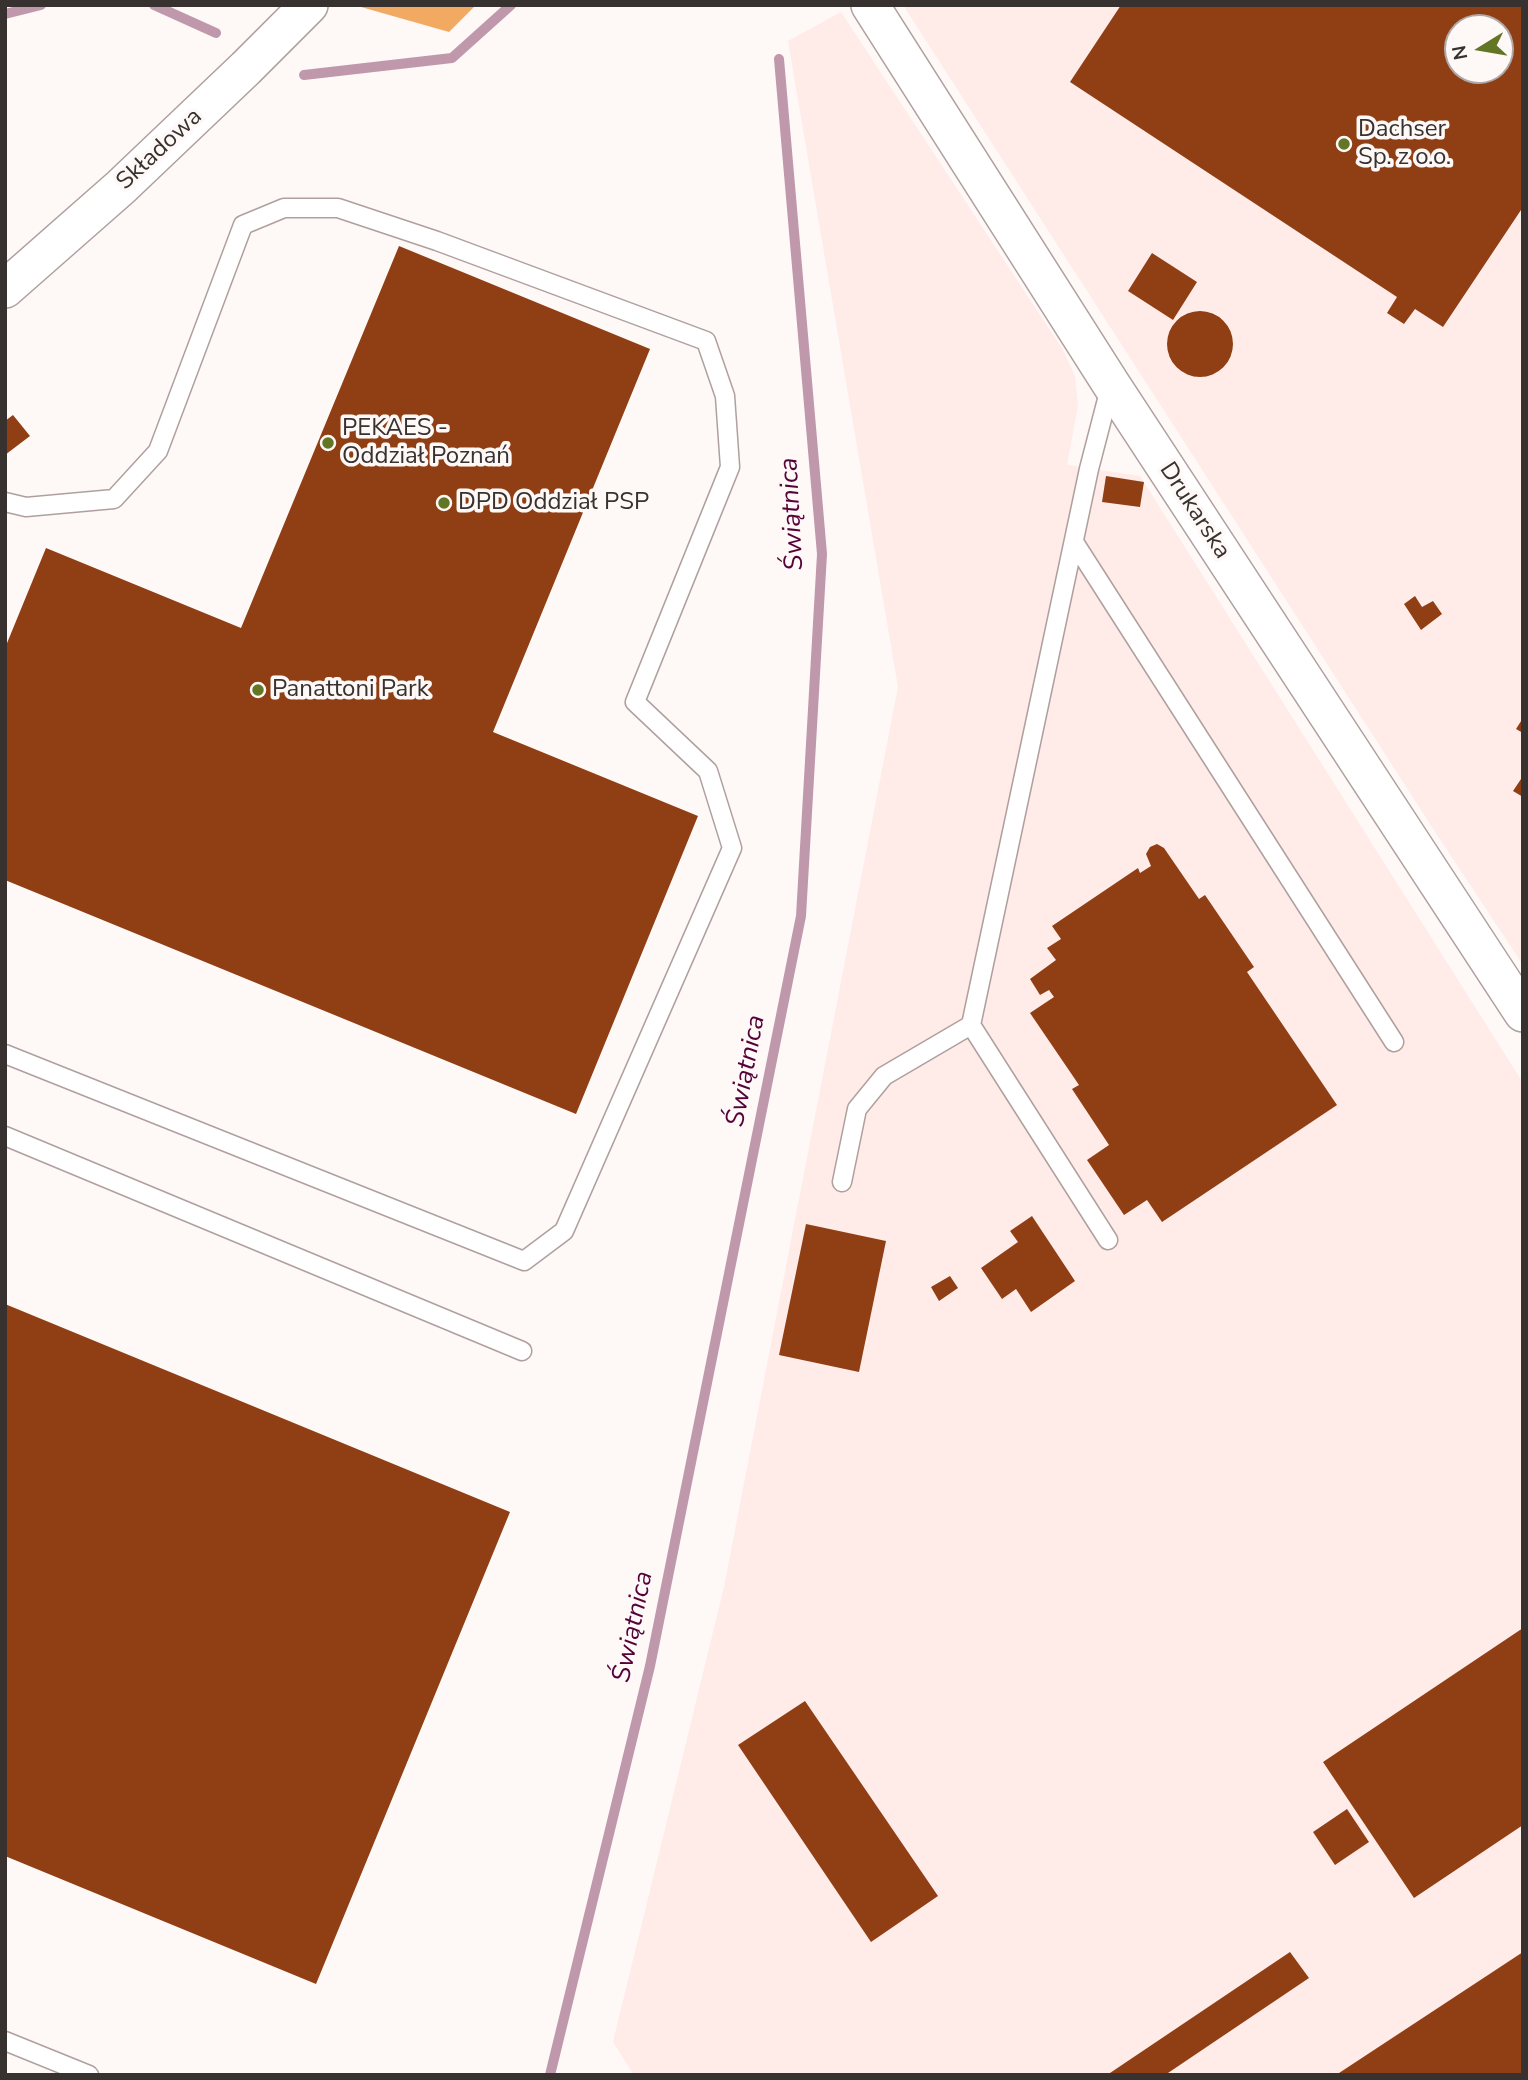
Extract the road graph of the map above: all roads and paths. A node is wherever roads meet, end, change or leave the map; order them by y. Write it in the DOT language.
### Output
graph roads {
  1 [pos="309,5"];
  2 [pos="870,5"];
  3 [pos="5,289"];
  4 [pos="1111,384"];
  5 [pos="5,502"];
  6 [pos="1074,541"];
  7 [pos="1523,1013"];
  8 [pos="971,1025"];
  9 [pos="1394,1042"];
  10 [pos="5,1054"];
  11 [pos="5,1136"];
  12 [pos="842,1182"];
  13 [pos="1108,1240"];
  14 [pos="522,1351"];
  15 [pos="5,2041"];
  16 [pos="89,2075"];
  1 -- 3 [label="street, Składowa"];
  2 -- 4 [label="street, Drukarska"];
  4 -- 6 [label="lane"];
  4 -- 7 [label="street, Drukarska"];
  5 -- 10 [label="lane"];
  6 -- 8 [label="lane"];
  6 -- 9 [label="lane"];
  8 -- 12 [label="lane"];
  8 -- 13 [label="lane"];
  11 -- 14 [label="lane"];
  15 -- 16 [label="lane"];
}
